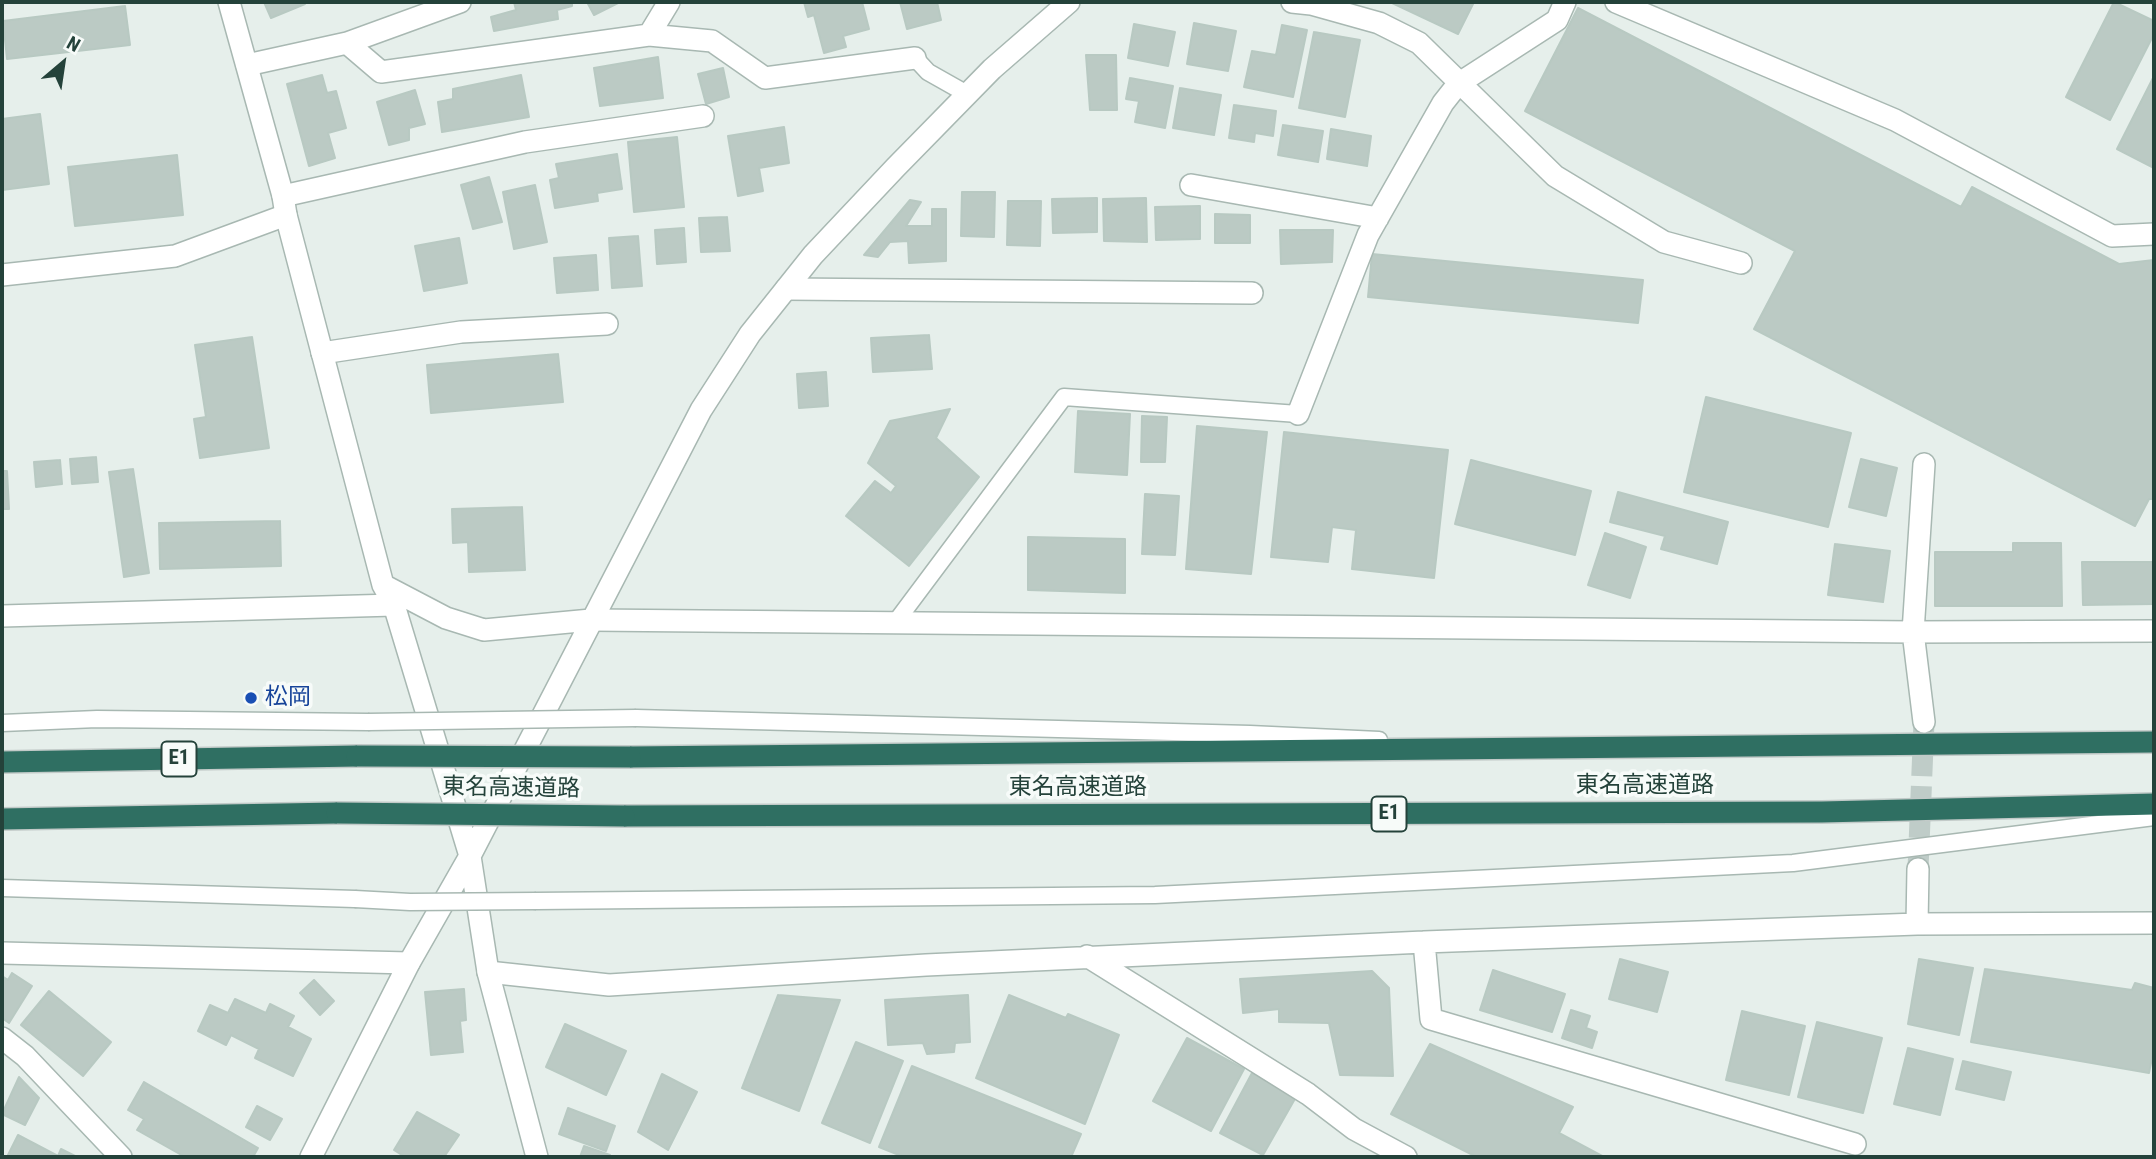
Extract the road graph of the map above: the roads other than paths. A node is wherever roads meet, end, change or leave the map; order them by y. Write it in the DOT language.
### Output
graph roads {
  1 [pos="229,2"];
  2 [pos="460,2"];
  3 [pos="669,2"];
  4 [pos="1069,2"];
  5 [pos="1292,2"];
  6 [pos="1565,2"];
  7 [pos="1616,2"];
  8 [pos="1655,10"];
  9 [pos="649,35"];
  10 [pos="347,43"];
  11 [pos="915,58"];
  12 [pos="247,65"];
  13 [pos="1458,84"];
  14 [pos="967,94"];
  15 [pos="703,116"];
  16 [pos="1191,186"];
  17 [pos="284,206"];
  18 [pos="1378,218"];
  19 [pos="2154,234"];
  20 [pos="1741,263"];
  21 [pos="2,275"];
  22 [pos="786,289"];
  23 [pos="1252,293"];
  24 [pos="607,324"];
  25 [pos="322,353"];
  26 [pos="1298,414"];
  27 [pos="1924,464"];
  28 [pos="383,585"];
  29 [pos="394,605"];
  30 [pos="2,616"];
  31 [pos="591,620"];
  32 [pos="895,623"];
  33 [pos="2154,631"];
  34 [pos="1913,632"];
  35 [pos="1924,722"];
  36 [pos="2,723"];
  37 [pos="2154,743"];
  38 [pos="1554,749"];
  39 [pos="2,762"];
  40 [pos="2154,804"];
  41 [pos="2154,817"];
  42 [pos="2,819"];
  43 [pos="470,856"];
  44 [pos="1918,869"];
  45 [pos="2,888"];
  46 [pos="2154,923"];
  47 [pos="1917,924"];
  48 [pos="1424,942"];
  49 [pos="2,953"];
  50 [pos="1087,956"];
  51 [pos="409,963"];
  52 [pos="488,972"];
  53 [pos="2,1038"];
  54 [pos="1855,1144"];
  55 [pos="121,1157"];
  56 [pos="311,1157"];
  57 [pos="537,1157"];
  58 [pos="1406,1157"];
  1 -- 12 [label="street"];
  2 -- 10 [label="street"];
  3 -- 9 [label="street"];
  4 -- 14 [label="street"];
  5 -- 13 [label="street"];
  6 -- 13 [label="street"];
  7 -- 8 [label="street"];
  8 -- 19 [label="street"];
  9 -- 10 [label="street"];
  9 -- 11 [label="street"];
  10 -- 12 [label="street"];
  11 -- 14 [label="lane"];
  12 -- 17 [label="street"];
  13 -- 18 [label="street"];
  13 -- 20 [label="street"];
  14 -- 22 [label="street"];
  15 -- 17 [label="street"];
  16 -- 18 [label="street"];
  17 -- 21 [label="street"];
  17 -- 25 [label="street"];
  18 -- 26 [label="street"];
  22 -- 23 [label="street"];
  22 -- 31 [label="street"];
  24 -- 25 [label="street"];
  25 -- 28 [label="street"];
  26 -- 32 [label="lane"];
  27 -- 34 [label="street"];
  28 -- 29 [label="street"];
  28 -- 31 [label="street"];
  29 -- 30 [label="street"];
  29 -- 43 [label="street"];
  31 -- 32 [label="street"];
  31 -- 43 [label="street"];
  32 -- 34 [label="street"];
  33 -- 34 [label="street"];
  34 -- 35 [label="street"];
  36 -- 38 [label="lane, bridge"];
  37 -- 38 [label="highway, 東名高速道路 / E1"];
  38 -- 39 [label="highway, 東名高速道路 / E1, bridge"];
  40 -- 42 [label="highway, 東名高速道路 / E1, bridge"];
  41 -- 45 [label="lane, bridge"];
  43 -- 51 [label="street"];
  43 -- 52 [label="street"];
  44 -- 47 [label="street"];
  46 -- 47 [label="street"];
  47 -- 48 [label="street"];
  48 -- 50 [label="street"];
  48 -- 54 [label="street"];
  49 -- 51 [label="street"];
  50 -- 52 [label="street"];
  50 -- 58 [label="street"];
  51 -- 56 [label="street"];
  52 -- 57 [label="street"];
  53 -- 55 [label="street"];
}
